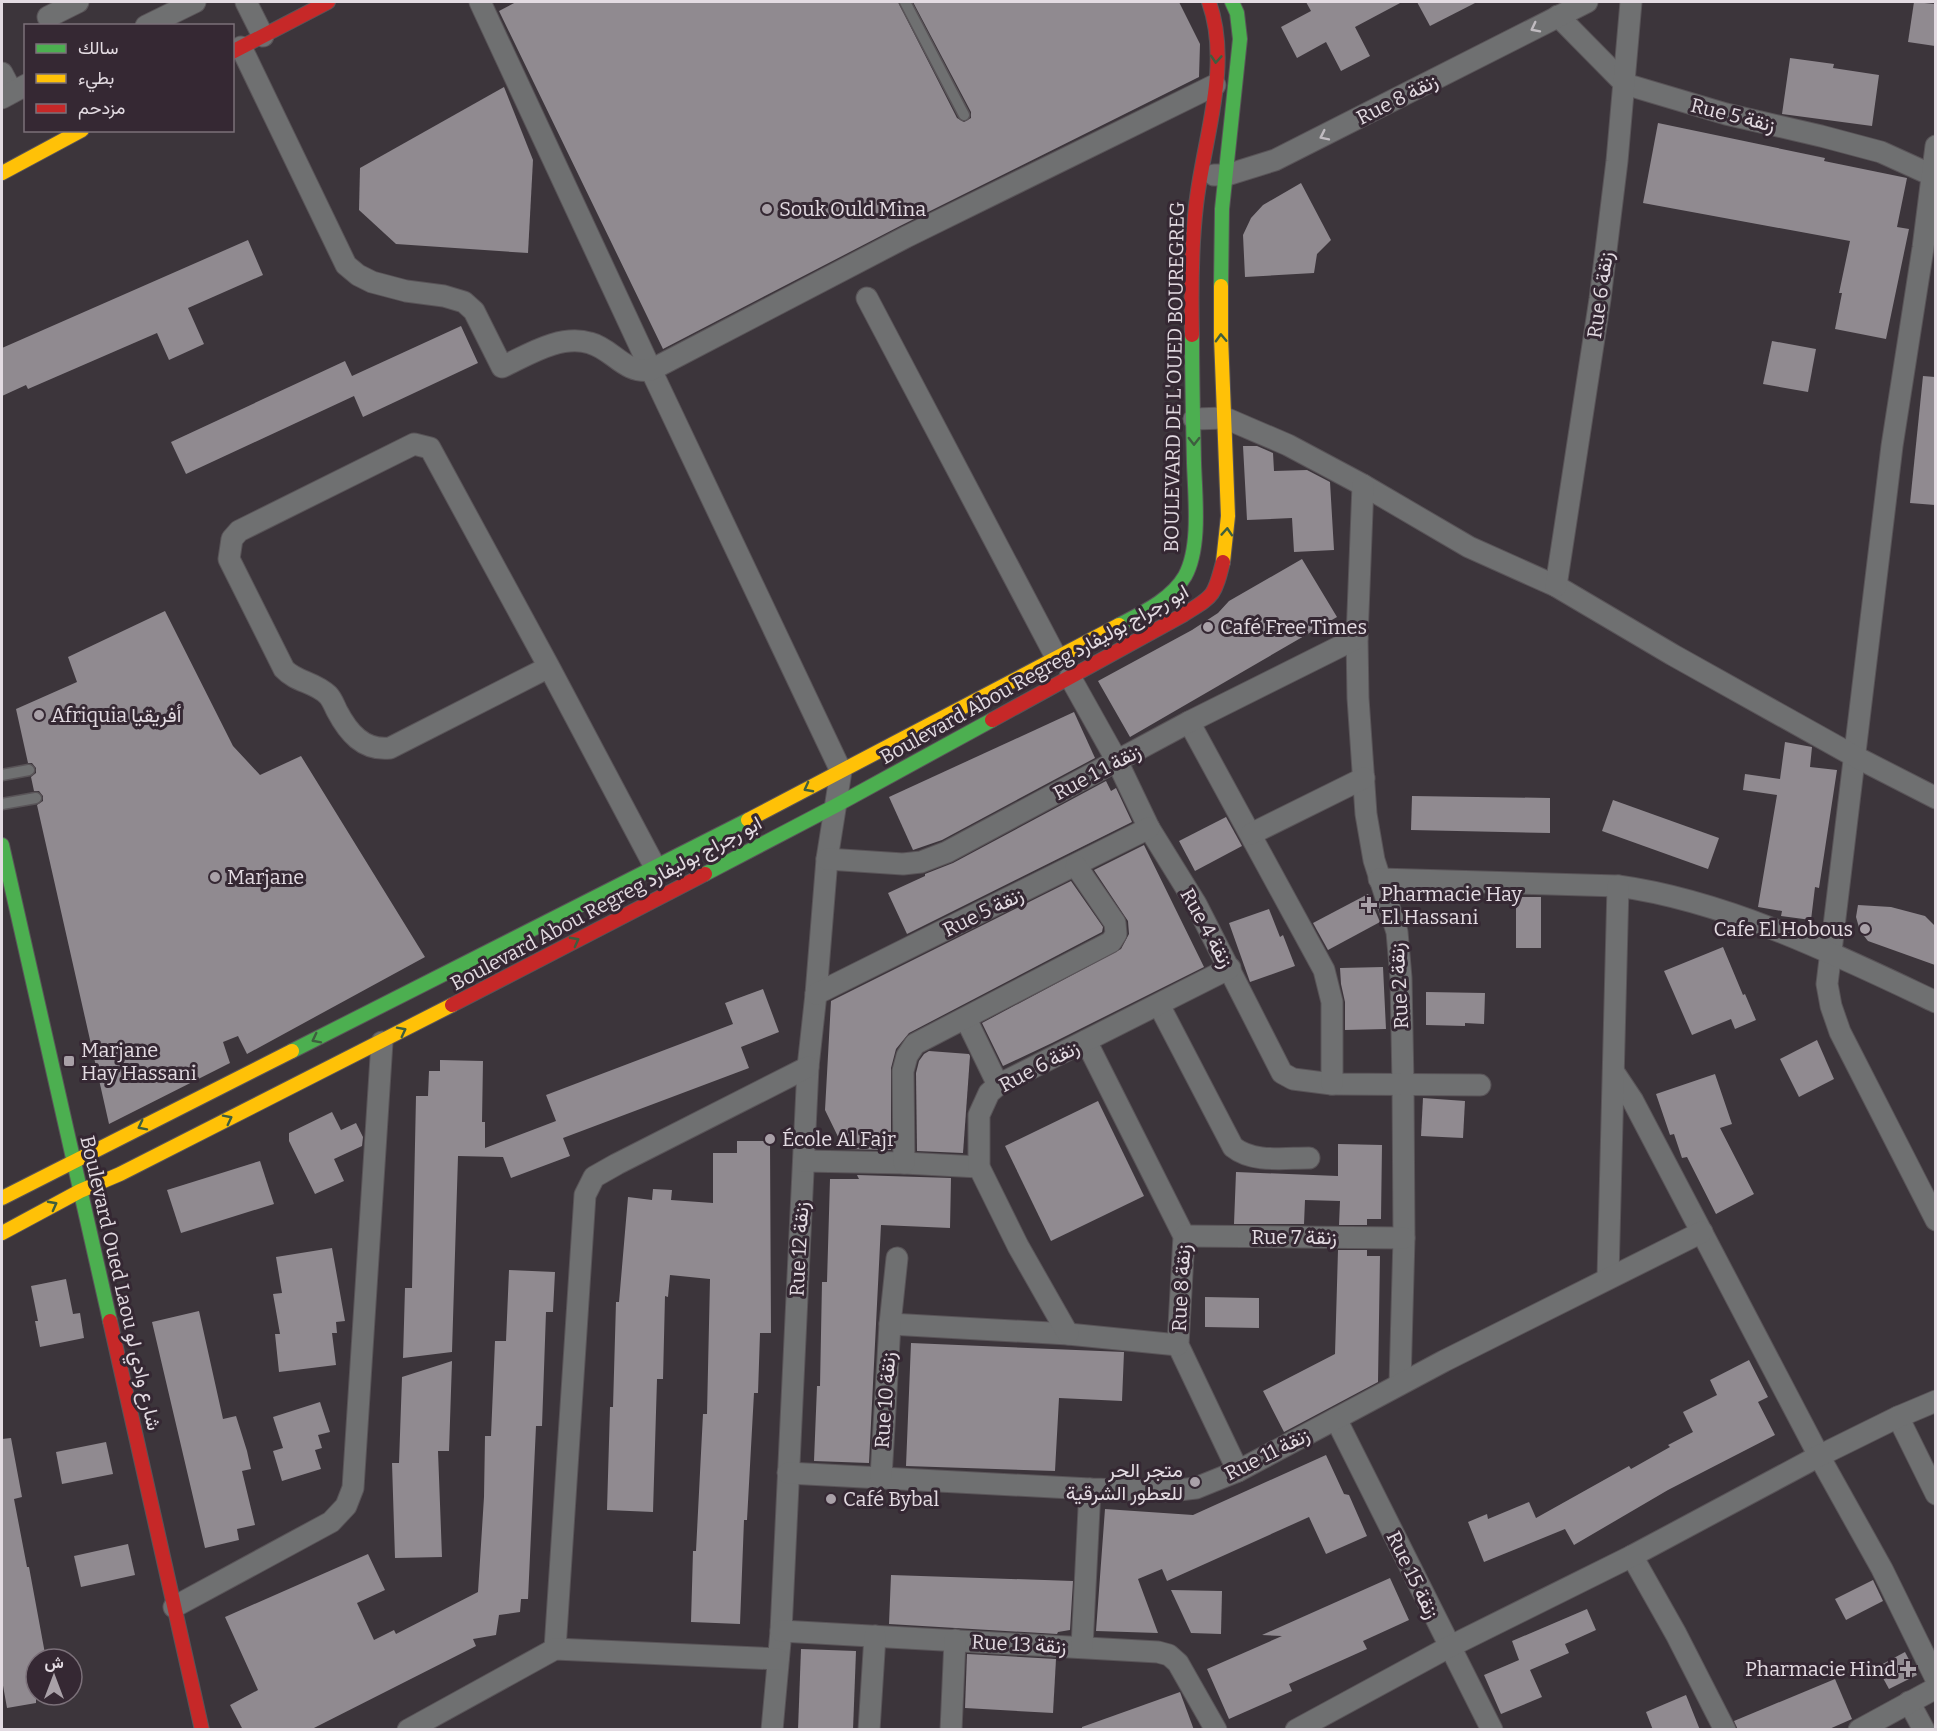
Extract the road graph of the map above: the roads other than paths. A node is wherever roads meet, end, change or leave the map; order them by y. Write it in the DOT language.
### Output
graph roads {
  1 [pos="78,2"];
  2 [pos="195,2"];
  3 [pos="246,2"];
  4 [pos="328,2"];
  5 [pos="480,2"];
  6 [pos="905,2"];
  7 [pos="1209,2"];
  8 [pos="1232,2"];
  9 [pos="1587,2"];
  10 [pos="1630,2"];
  11 [pos="47,15"];
  12 [pos="1558,16"];
  13 [pos="150,24"];
  14 [pos="263,36"];
  15 [pos="237,49"];
  16 [pos="2,73"];
  17 [pos="1624,84"];
  18 [pos="1215,85"];
  19 [pos="13,92"];
  20 [pos="964,115"];
  21 [pos="78,132"];
  22 [pos="1935,146"];
  23 [pos="2,173"];
  24 [pos="1200,174"];
  25 [pos="1227,176"];
  26 [pos="1934,176"];
  27 [pos="1929,245"];
  28 [pos="867,298"];
  29 [pos="651,370"];
  30 [pos="1225,418"];
  31 [pos="1194,419"];
  32 [pos="1363,485"];
  33 [pos="1186,575"];
  34 [pos="1556,586"];
  35 [pos="1357,638"];
  36 [pos="1056,657"];
  37 [pos="549,667"];
  38 [pos="1070,676"];
  39 [pos="1189,722"];
  40 [pos="1854,756"];
  41 [pos="1117,761"];
  42 [pos="29,770"];
  43 [pos="841,771"];
  44 [pos="2,775"];
  45 [pos="1364,778"];
  46 [pos="36,798"];
  47 [pos="1935,798"];
  48 [pos="2,804"];
  49 [pos="834,806"];
  50 [pos="1149,828"];
  51 [pos="1251,834"];
  52 [pos="2,845"];
  53 [pos="827,859"];
  54 [pos="1076,866"];
  55 [pos="655,867"];
  56 [pos="1379,879"];
  57 [pos="1618,886"];
  58 [pos="10,924"];
  59 [pos="1830,952"];
  60 [pos="1230,968"];
  61 [pos="816,994"];
  62 [pos="424,1002"];
  63 [pos="1935,1002"];
  64 [pos="1159,1005"];
  65 [pos="966,1019"];
  66 [pos="1086,1041"];
  67 [pos="382,1042"];
  68 [pos="808,1067"];
  69 [pos="1615,1074"];
  70 [pos="1332,1084"];
  71 [pos="1403,1084"];
  72 [pos="998,1085"];
  73 [pos="1480,1085"];
  74 [pos="1309,1158"];
  75 [pos="73,1161"];
  76 [pos="804,1161"];
  77 [pos="904,1163"];
  78 [pos="979,1167"];
  79 [pos="80,1191"];
  80 [pos="2,1198"];
  81 [pos="1935,1220"];
  82 [pos="1702,1232"];
  83 [pos="2,1233"];
  84 [pos="1184,1236"];
  85 [pos="1404,1238"];
  86 [pos="897,1258"];
  87 [pos="1608,1277"];
  88 [pos="890,1324"];
  89 [pos="1068,1334"];
  90 [pos="1178,1345"];
  91 [pos="1400,1384"];
  92 [pos="1935,1401"];
  93 [pos="1898,1417"];
  94 [pos="1336,1419"];
  95 [pos="1819,1456"];
  96 [pos="1238,1471"];
  97 [pos="788,1473"];
  98 [pos="881,1477"];
  99 [pos="1089,1489"];
  100 [pos="1935,1494"];
  101 [pos="1632,1556"];
  102 [pos="174,1607"];
  103 [pos="781,1631"];
  104 [pos="875,1636"];
  105 [pos="955,1640"];
  106 [pos="1082,1647"];
  107 [pos="1449,1647"];
  108 [pos="555,1649"];
  109 [pos="778,1659"];
  110 [pos="1935,1678"];
  111 [pos="1935,1688"];
  112 [pos="1909,1702"];
  113 [pos="411,1729"];
  114 [pos="202,1730"];
  115 [pos="772,1730"];
  116 [pos="869,1730"];
  117 [pos="951,1730"];
  118 [pos="1216,1730"];
  119 [pos="1296,1730"];
  120 [pos="1492,1730"];
  121 [pos="1725,1730"];
  122 [pos="1859,1730"];
  123 [pos="1924,1730"];
  1 -- 11 [label="street"];
  2 -- 13 [label="street"];
  3 -- 14 [label="street"];
  4 -- 14 [label="main road"];
  5 -- 29 [label="street"];
  6 -- 20 [label="lane"];
  7 -- 18 [label="main road, BOULEVARD DE L'OUED BOUREGREG, one-way"];
  8 -- 25 [label="main road"];
  9 -- 12 [label="street, Rue 8 زنقة"];
  10 -- 17 [label="street, Rue 6 زنقة"];
  12 -- 17 [label="street, Rue 5 زنقة"];
  12 -- 25 [label="street, Rue 8 زنقة, one-way"];
  14 -- 15 [label="main road"];
  15 -- 29 [label="street"];
  16 -- 19 [label="street"];
  17 -- 26 [label="street, Rue 5 زنقة"];
  17 -- 34 [label="street, Rue 6 زنقة"];
  18 -- 24 [label="main road, BOULEVARD DE L'OUED BOUREGREG"];
  18 -- 29 [label="street"];
  21 -- 23 [label="main road"];
  22 -- 26 [label="street"];
  24 -- 25 [label="street, Rue 8 زنقة"];
  24 -- 31 [label="main road, BOULEVARD DE L'OUED BOUREGREG"];
  30 -- 25 [label="main road, one-way"];
  26 -- 27 [label="street"];
  27 -- 40 [label="street"];
  28 -- 36 [label="street"];
  29 -- 43 [label="street"];
  30 -- 31 [label="street"];
  30 -- 32 [label="street"];
  38 -- 30 [label="main road, Boulevard Abou Regreg ابو رجراج بوليفارد, one-way"];
  31 -- 33 [label="main road, BOULEVARD DE L'OUED BOUREGREG, one-way"];
  32 -- 34 [label="street"];
  32 -- 35 [label="street, Rue 2 زنقة"];
  33 -- 36 [label="main road, Boulevard Abou Regreg ابو رجراج بوليفارد"];
  34 -- 40 [label="street"];
  35 -- 39 [label="street, Rue 1 زنقة 1"];
  35 -- 45 [label="street, Rue 2 زنقة"];
  36 -- 43 [label="main road, Boulevard Abou Regreg ابو رجراج بوليفارد"];
  37 -- 37 [label="street"];
  37 -- 55 [label="street"];
  38 -- 41 [label="street, Rue 4 زنقة"];
  38 -- 49 [label="main road, Boulevard Abou Regreg ابو رجراج بوليفارد"];
  39 -- 41 [label="street, Rue 1 زنقة 1"];
  39 -- 51 [label="street"];
  40 -- 47 [label="street"];
  40 -- 59 [label="street"];
  41 -- 50 [label="street, Rue 4 زنقة"];
  41 -- 53 [label="street, Rue 1 زنقة 1"];
  42 -- 44 [label="lane"];
  43 -- 49 [label="street, Rue 12 زنقة"];
  43 -- 55 [label="main road, Boulevard Abou Regreg ابو رجراج بوليفارد, one-way"];
  45 -- 51 [label="street"];
  45 -- 56 [label="street, Rue 2 زنقة"];
  46 -- 48 [label="lane"];
  49 -- 53 [label="street, Rue 12 زنقة"];
  62 -- 49 [label="main road, Boulevard Abou Regreg ابو رجراج بوليفارد, one-way"];
  50 -- 54 [label="street, Rue 5 زنقة"];
  50 -- 60 [label="street, Rue 4 زنقة"];
  51 -- 70 [label="street"];
  52 -- 58 [label="main road, Boulevard Oued Laou شارع وادي لو"];
  53 -- 61 [label="street, Rue 12 زنقة"];
  54 -- 61 [label="street, Rue 5 زنقة"];
  54 -- 65 [label="street"];
  55 -- 62 [label="main road, Boulevard Abou Regreg ابو رجراج بوليفارد"];
  56 -- 57 [label="street"];
  56 -- 71 [label="street, Rue 2 زنقة"];
  57 -- 59 [label="street"];
  57 -- 69 [label="street"];
  58 -- 75 [label="main road, Boulevard Oued Laou شارع وادي لو"];
  59 -- 63 [label="street"];
  59 -- 81 [label="street"];
  60 -- 64 [label="street, Rue 6 زنقة"];
  60 -- 70 [label="street, Rue 4 زنقة"];
  61 -- 68 [label="street, Rue 12 زنقة"];
  67 -- 62 [label="main road, Boulevard Abou Regreg ابو رجراج بوليفارد, one-way"];
  62 -- 75 [label="main road, Boulevard Abou Regreg ابو رجراج بوليفارد, one-way"];
  64 -- 66 [label="street, Rue 6 زنقة"];
  64 -- 74 [label="street"];
  65 -- 72 [label="street"];
  65 -- 77 [label="street"];
  66 -- 72 [label="street, Rue 6 زنقة"];
  66 -- 84 [label="street, Rue 8 زنقة"];
  79 -- 67 [label="main road, Boulevard Abou Regreg ابو رجراج بوليفارد, one-way"];
  67 -- 102 [label="street"];
  68 -- 76 [label="street, Rue 12 زنقة"];
  68 -- 108 [label="street"];
  69 -- 82 [label="street"];
  69 -- 87 [label="street"];
  70 -- 71 [label="street, Rue 4 زنقة"];
  71 -- 73 [label="street, Rue 4 زنقة"];
  71 -- 85 [label="street, Rue 2 زنقة"];
  72 -- 78 [label="street, Rue 6 زنقة"];
  75 -- 79 [label="main road, Boulevard Oued Laou شارع وادي لو"];
  75 -- 80 [label="main road, Boulevard Abou Regreg ابو رجراج بوليفارد"];
  76 -- 77 [label="street"];
  76 -- 97 [label="street, Rue 12 زنقة"];
  77 -- 78 [label="street"];
  78 -- 89 [label="street, Rue 6 زنقة"];
  83 -- 79 [label="main road, Boulevard Abou Regreg ابو رجراج بوليفارد, one-way"];
  79 -- 102 [label="main road, Boulevard Oued Laou شارع وادي لو"];
  82 -- 87 [label="street, Rue 11 زنقة"];
  82 -- 95 [label="street"];
  84 -- 85 [label="street, Rue 7 زنقة"];
  84 -- 90 [label="street, Rue 8 زنقة"];
  85 -- 91 [label="street, Rue 2 زنقة"];
  86 -- 88 [label="street, Rue 10 زنقة"];
  87 -- 91 [label="street, Rue 11 زنقة"];
  88 -- 89 [label="street"];
  88 -- 98 [label="street, Rue 10 زنقة"];
  89 -- 90 [label="street"];
  90 -- 96 [label="street, Rue 8 زنقة"];
  91 -- 94 [label="street, Rue 11 زنقة"];
  92 -- 93 [label="street"];
  93 -- 95 [label="street"];
  93 -- 100 [label="street"];
  94 -- 96 [label="street, Rue 11 زنقة"];
  94 -- 107 [label="street, Rue 15 زنقة"];
  95 -- 101 [label="street"];
  95 -- 110 [label="street"];
  96 -- 99 [label="street, Rue 11 زنقة"];
  97 -- 98 [label="street, Rue 11 زنقة"];
  97 -- 103 [label="street, Rue 12 زنقة"];
  98 -- 99 [label="street, Rue 11 زنقة"];
  99 -- 106 [label="street"];
  101 -- 107 [label="street"];
  101 -- 121 [label="street"];
  102 -- 114 [label="main road, Boulevard Oued Laou شارع وادي لو"];
  103 -- 104 [label="street, Rue 13 زنقة"];
  103 -- 109 [label="street, Rue 12 زنقة"];
  104 -- 105 [label="street, Rue 13 زنقة"];
  104 -- 116 [label="street"];
  105 -- 106 [label="street, Rue 13 زنقة"];
  105 -- 117 [label="street"];
  106 -- 118 [label="street, Rue 13 زنقة"];
  107 -- 119 [label="street"];
  107 -- 120 [label="street, Rue 15 زنقة"];
  108 -- 109 [label="street"];
  108 -- 113 [label="street"];
  109 -- 115 [label="street, Rue 12 زنقة"];
  111 -- 112 [label="street"];
  112 -- 122 [label="street"];
  112 -- 123 [label="street"];
}
